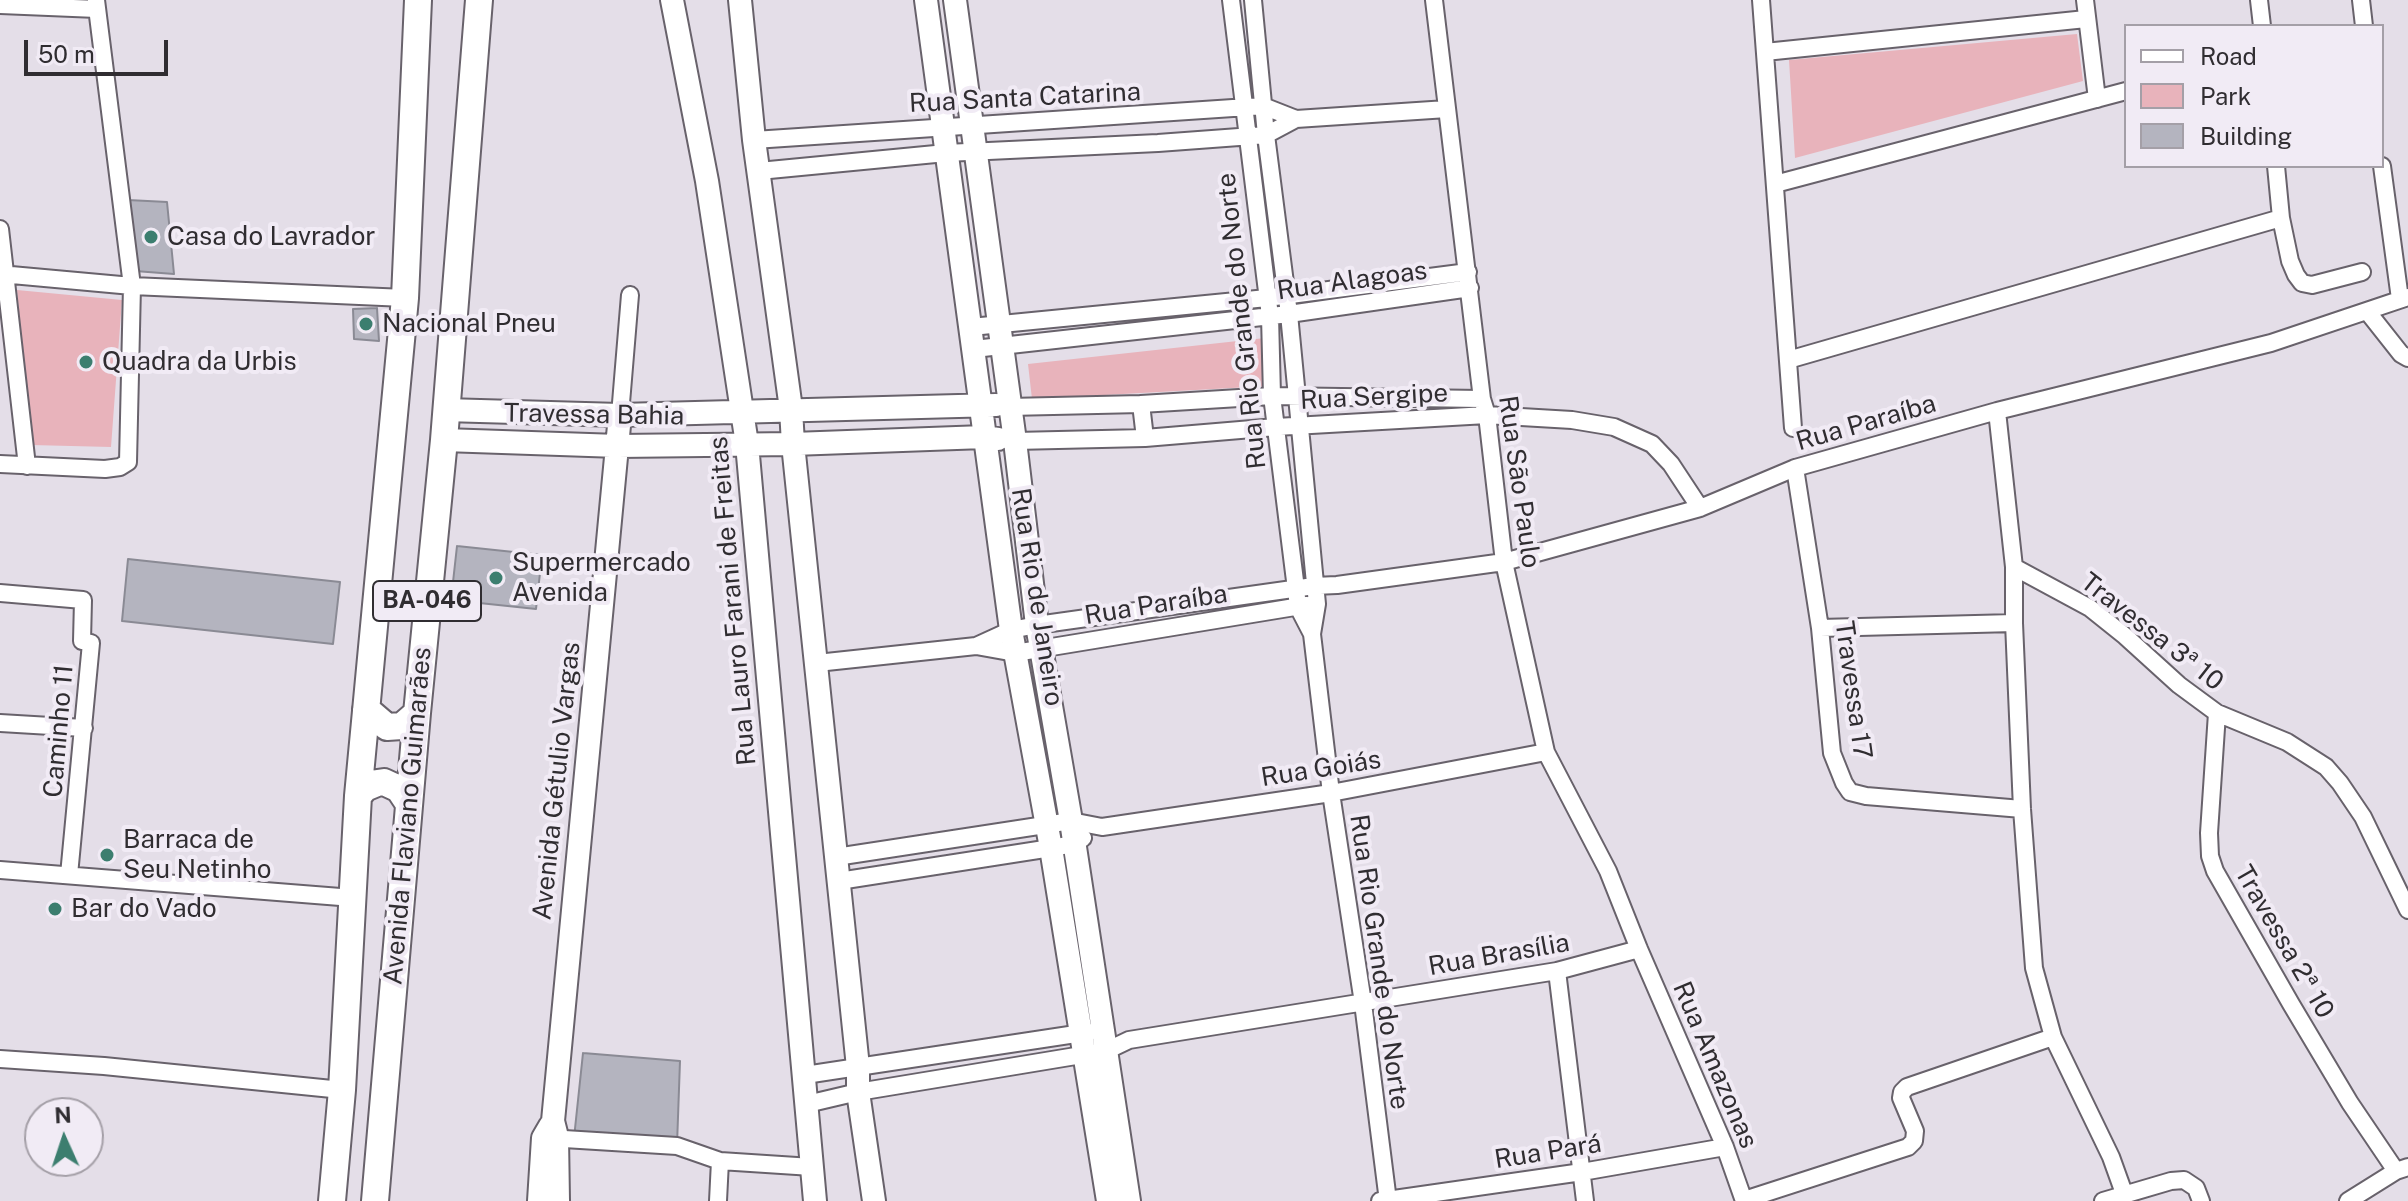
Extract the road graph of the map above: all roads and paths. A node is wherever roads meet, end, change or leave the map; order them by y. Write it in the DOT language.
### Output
graph roads {
  1 [pos="418,0"];
  2 [pos="479,0"];
  3 [pos="672,0"];
  4 [pos="740,0"];
  5 [pos="926,0"];
  6 [pos="955,0"];
  7 [pos="1434,0"];
  8 [pos="1761,0"];
  9 [pos="2085,0"];
  10 [pos="2259,0"];
  11 [pos="2361,0"];
  12 [pos="96,4"];
  13 [pos="0,5"];
  14 [pos="1253,6"];
  15 [pos="1232,7"];
  16 [pos="2086,19"];
  17 [pos="2262,24"];
  18 [pos="2364,24"];
  19 [pos="1765,52"];
  20 [pos="2124,92"];
  21 [pos="2097,99"];
  22 [pos="1263,106"];
  23 [pos="1244,108"];
  24 [pos="1447,109"];
  25 [pos="1156,115"];
  26 [pos="1296,119"];
  27 [pos="972,124"];
  28 [pos="944,126"];
  29 [pos="844,133"];
  30 [pos="1266,135"];
  31 [pos="1247,136"];
  32 [pos="754,140"];
  33 [pos="1158,143"];
  34 [pos="977,152"];
  35 [pos="946,153"];
  36 [pos="847,163"];
  37 [pos="2276,168"];
  38 [pos="2382,168"];
  39 [pos="759,171"];
  40 [pos="1775,184"];
  41 [pos="1276,214"];
  42 [pos="1258,216"];
  43 [pos="2281,218"];
  44 [pos="0,229"];
  45 [pos="2362,272"];
  46 [pos="3,274"];
  47 [pos="1469,280"];
  48 [pos="132,286"];
  49 [pos="630,295"];
  50 [pos="1286,296"];
  51 [pos="405,298"];
  52 [pos="1267,298"];
  53 [pos="2404,298"];
  54 [pos="2367,311"];
  55 [pos="1289,314"];
  56 [pos="1270,316"];
  57 [pos="1001,336"];
  58 [pos="973,338"];
  59 [pos="2408,358"];
  60 [pos="1788,360"];
  61 [pos="1272,396"];
  62 [pos="1296,396"];
  63 [pos="981,404"];
  64 [pos="1141,404"];
  65 [pos="1009,407"];
  66 [pos="1484,407"];
  67 [pos="791,409"];
  68 [pos="445,410"];
  69 [pos="742,411"];
  70 [pos="1997,411"];
  71 [pos="620,415"];
  72 [pos="1300,425"];
  73 [pos="1276,427"];
  74 [pos="1793,428"];
  75 [pos="984,437"];
  76 [pos="1145,438"];
  77 [pos="444,440"];
  78 [pos="1015,441"];
  79 [pos="747,444"];
  80 [pos="793,444"];
  81 [pos="618,446"];
  82 [pos="0,464"];
  83 [pos="27,466"];
  84 [pos="1795,468"];
  85 [pos="1700,508"];
  86 [pos="1504,562"];
  87 [pos="2014,567"];
  88 [pos="1337,585"];
  89 [pos="1314,586"];
  90 [pos="1296,589"];
  91 [pos="0,593"];
  92 [pos="1317,604"];
  93 [pos="1298,607"];
  94 [pos="2014,623"];
  95 [pos="1820,628"];
  96 [pos="1011,630"];
  97 [pos="1312,634"];
  98 [pos="1039,636"];
  99 [pos="976,646"];
  100 [pos="1015,653"];
  101 [pos="817,663"];
  102 [pos="366,709"];
  103 [pos="417,713"];
  104 [pos="2217,713"];
  105 [pos="0,723"];
  106 [pos="84,728"];
  107 [pos="1546,752"];
  108 [pos="1331,793"];
  109 [pos="358,796"];
  110 [pos="409,804"];
  111 [pos="2022,809"];
  112 [pos="1073,832"];
  113 [pos="1049,837"];
  114 [pos="836,857"];
  115 [pos="0,870"];
  116 [pos="69,875"];
  117 [pos="839,881"];
  118 [pos="353,898"];
  119 [pos="2408,910"];
  120 [pos="1639,949"];
  121 [pos="1557,971"];
  122 [pos="1363,1003"];
  123 [pos="2053,1037"];
  124 [pos="1093,1042"];
  125 [pos="0,1059"];
  126 [pos="858,1067"];
  127 [pos="805,1075"];
  128 [pos="342,1090"];
  129 [pos="858,1092"];
  130 [pos="807,1104"];
  131 [pos="551,1132"];
  132 [pos="1725,1147"];
  133 [pos="720,1161"];
  134 [pos="812,1167"];
  135 [pos="2402,1169"];
  136 [pos="1582,1172"];
  137 [pos="2125,1196"];
  138 [pos="1385,1200"];
  139 [pos="332,1201"];
  140 [pos="375,1201"];
  141 [pos="539,1201"];
  142 [pos="558,1201"];
  143 [pos="718,1201"];
  144 [pos="815,1201"];
  145 [pos="874,1201"];
  146 [pos="1108,1201"];
  147 [pos="1129,1201"];
  148 [pos="1585,1201"];
  149 [pos="1744,1201"];
  150 [pos="2103,1201"];
  151 [pos="2201,1201"];
  152 [pos="2348,1201"];
  1 -- 51 [label="main road, Avenida Flaviano Guimarães / BA-046"];
  2 -- 68 [label="main road, Avenida Flaviano Guimarães / BA-046"];
  3 -- 69 [label="street, Rua Lauro Farani de Freitas"];
  4 -- 32 [label="street"];
  5 -- 28 [label="street, Rua Rio de Janeiro"];
  6 -- 27 [label="street, Rua Rio de Janeiro"];
  7 -- 24 [label="street, Rua São Paulo"];
  8 -- 19 [label="street"];
  9 -- 16 [label="street"];
  10 -- 17 [label="street"];
  11 -- 18 [label="street"];
  12 -- 13 [label="street"];
  12 -- 48 [label="street"];
  14 -- 15 [label="street"];
  14 -- 22 [label="street, Rua Rio Grande do Norte"];
  15 -- 23 [label="street, Rua Rio Grande do Norte"];
  16 -- 19 [label="street"];
  16 -- 21 [label="street"];
  19 -- 40 [label="street"];
  20 -- 21 [label="street"];
  21 -- 40 [label="street"];
  22 -- 23 [label="street, Rua Santa Catarina"];
  22 -- 26 [label="street, Rua Santa Catarina"];
  22 -- 30 [label="street, Rua Rio Grande do Norte"];
  23 -- 25 [label="street, Rua Santa Catarina"];
  23 -- 31 [label="street, Rua Rio Grande do Norte"];
  24 -- 26 [label="street, Rua Santa Catarina"];
  24 -- 47 [label="street, Rua São Paulo"];
  25 -- 27 [label="street, Rua Santa Catarina"];
  25 -- 33 [label="street"];
  26 -- 30 [label="street, Rua Santa Catarina"];
  27 -- 28 [label="street, Rua Santa Catarina"];
  27 -- 34 [label="street, Rua Rio de Janeiro"];
  28 -- 29 [label="street, Rua Santa Catarina"];
  28 -- 35 [label="street, Rua Rio de Janeiro"];
  29 -- 32 [label="street, Rua Santa Catarina"];
  29 -- 36 [label="street"];
  30 -- 31 [label="street, Rua Santa Catarina"];
  30 -- 41 [label="street, Rua Rio Grande do Norte"];
  31 -- 33 [label="street, Rua Santa Catarina"];
  31 -- 42 [label="street, Rua Rio Grande do Norte"];
  32 -- 39 [label="street"];
  33 -- 34 [label="street, Rua Santa Catarina"];
  34 -- 35 [label="street, Rua Santa Catarina"];
  34 -- 57 [label="street, Rua Rio de Janeiro"];
  35 -- 36 [label="street, Rua Santa Catarina"];
  35 -- 58 [label="street, Rua Rio de Janeiro"];
  36 -- 39 [label="street, Rua Santa Catarina"];
  37 -- 43 [label="street"];
  38 -- 53 [label="street"];
  39 -- 67 [label="street"];
  40 -- 60 [label="street"];
  41 -- 42 [label="street"];
  41 -- 50 [label="street, Rua Rio Grande do Norte"];
  42 -- 52 [label="street, Rua Rio Grande do Norte"];
  43 -- 45 [label="street"];
  43 -- 60 [label="street"];
  44 -- 46 [label="street"];
  46 -- 48 [label="street"];
  46 -- 83 [label="street"];
  47 -- 50 [label="street, Rua Alagoas"];
  47 -- 55 [label="street, Rua Alagoas"];
  47 -- 66 [label="street, Rua São Paulo"];
  48 -- 51 [label="street"];
  48 -- 83 [label="street"];
  49 -- 71 [label="street"];
  50 -- 52 [label="street, Rua Alagoas"];
  50 -- 55 [label="street, Rua Rio Grande do Norte"];
  51 -- 102 [label="main road, Avenida Flaviano Guimarães / BA-046"];
  52 -- 56 [label="street, Rua Rio Grande do Norte"];
  52 -- 57 [label="street, Rua Alagoas"];
  53 -- 54 [label="street, Rua Paraíba"];
  54 -- 59 [label="street"];
  54 -- 70 [label="street, Rua Paraíba"];
  55 -- 56 [label="street, Rua Alagoas"];
  55 -- 62 [label="street, Rua Rio Grande do Norte"];
  56 -- 57 [label="street, Rua Alagoas"];
  56 -- 61 [label="street, Rua Rio Grande do Norte"];
  57 -- 58 [label="street"];
  57 -- 65 [label="street, Rua Rio de Janeiro"];
  58 -- 63 [label="street, Rua Rio de Janeiro"];
  60 -- 74 [label="street"];
  61 -- 62 [label="street, Rua Sergipe"];
  61 -- 64 [label="street, Rua Sergipe"];
  61 -- 73 [label="street, Rua Rio Grande do Norte"];
  62 -- 66 [label="street, Rua Sergipe"];
  62 -- 72 [label="street, Rua Rio Grande do Norte"];
  63 -- 65 [label="street, Travessa Bahia"];
  63 -- 67 [label="street, Travessa Bahia"];
  63 -- 75 [label="street, Rua Rio de Janeiro"];
  64 -- 65 [label="street, Rua Sergipe"];
  64 -- 76 [label="street"];
  65 -- 78 [label="street, Rua Rio de Janeiro"];
  66 -- 72 [label="street, Rua Sergipe"];
  66 -- 85 [label="street, Rua Sergipe"];
  66 -- 86 [label="street, Rua São Paulo"];
  67 -- 69 [label="street, Travessa Bahia"];
  67 -- 80 [label="street"];
  68 -- 71 [label="street, Travessa Bahia"];
  68 -- 77 [label="main road, Avenida Flaviano Guimarães / BA-046"];
  69 -- 71 [label="street, Travessa Bahia"];
  69 -- 79 [label="street, Rua Lauro Farani de Freitas"];
  70 -- 84 [label="street, Rua Paraíba"];
  70 -- 87 [label="street"];
  71 -- 81 [label="street, Avenida Gétulio Vargas"];
  72 -- 73 [label="street, Rua Sergipe"];
  72 -- 89 [label="street, Rua Rio Grande do Norte"];
  73 -- 76 [label="street, Rua Sergipe"];
  73 -- 90 [label="street, Rua Rio Grande do Norte"];
  75 -- 78 [label="street, Travessa Bahia"];
  75 -- 80 [label="street, Travessa Bahia"];
  75 -- 96 [label="street, Rua Rio de Janeiro"];
  76 -- 78 [label="street, Rua Sergipe"];
  77 -- 81 [label="street, Travessa Bahia"];
  77 -- 103 [label="main road, Avenida Flaviano Guimarães / BA-046"];
  78 -- 98 [label="street, Rua Rio de Janeiro"];
  79 -- 80 [label="street, Travessa Bahia"];
  79 -- 81 [label="street, Travessa Bahia"];
  79 -- 127 [label="street, Rua Lauro Farani de Freitas"];
  80 -- 101 [label="street"];
  81 -- 131 [label="street, Avenida Gétulio Vargas"];
  82 -- 83 [label="street"];
  84 -- 85 [label="street, Rua Paraíba"];
  84 -- 95 [label="street, Travessa 17"];
  85 -- 86 [label="street, Rua Paraíba"];
  86 -- 88 [label="street, Rua Paraíba"];
  86 -- 107 [label="street, Rua São Paulo"];
  87 -- 94 [label="street"];
  87 -- 104 [label="street, Travessa 3ª 10"];
  88 -- 89 [label="street, Rua Paraíba"];
  88 -- 92 [label="street"];
  89 -- 90 [label="street, Rua Paraíba"];
  89 -- 92 [label="street, Rua Rio Grande do Norte"];
  90 -- 93 [label="street, Rua Rio Grande do Norte"];
  90 -- 98 [label="street, Rua Paraíba"];
  91 -- 106 [label="street, Caminho 11"];
  92 -- 93 [label="street, Rua Paraíba"];
  92 -- 97 [label="street, Rua Rio Grande do Norte"];
  93 -- 97 [label="street, Rua Rio Grande do Norte"];
  93 -- 98 [label="street, Rua Paraíba"];
  94 -- 95 [label="street"];
  94 -- 111 [label="street"];
  95 -- 111 [label="street, Travessa 17"];
  96 -- 98 [label="street, Rua Paraíba"];
  96 -- 99 [label="street, Rua Paraíba"];
  96 -- 100 [label="street, Rua Rio de Janeiro"];
  97 -- 108 [label="street, Rua Rio Grande do Norte"];
  98 -- 100 [label="street, Rua Paraíba"];
  98 -- 112 [label="street, Rua Rio de Janeiro"];
  99 -- 100 [label="street, Rua Paraíba"];
  99 -- 101 [label="street, Rua Paraíba"];
  100 -- 113 [label="street, Rua Rio de Janeiro"];
  101 -- 114 [label="street"];
  102 -- 103 [label="main road"];
  102 -- 109 [label="main road, Avenida Flaviano Guimarães / BA-046"];
  103 -- 110 [label="main road, Avenida Flaviano Guimarães / BA-046"];
  104 -- 119 [label="street, Travessa 3ª 10"];
  104 -- 135 [label="street, Travessa 2ª 10"];
  105 -- 106 [label="street"];
  106 -- 116 [label="street, Caminho 11"];
  107 -- 108 [label="street, Rua Goiás"];
  107 -- 120 [label="street, Rua São Paulo"];
  108 -- 112 [label="street, Rua Goiás"];
  108 -- 122 [label="street, Rua Rio Grande do Norte"];
  109 -- 110 [label="main road"];
  109 -- 118 [label="main road, Avenida Flaviano Guimarães / BA-046"];
  110 -- 140 [label="main road, Avenida Flaviano Guimarães / BA-046"];
  111 -- 123 [label="street"];
  112 -- 113 [label="street, Rua Goiás"];
  112 -- 124 [label="street, Rua Rio de Janeiro"];
  113 -- 114 [label="street, Rua Goiás"];
  113 -- 117 [label="street, Rua Goiás"];
  113 -- 124 [label="street, Rua Rio de Janeiro"];
  114 -- 117 [label="street"];
  115 -- 116 [label="street"];
  116 -- 118 [label="street"];
  117 -- 126 [label="street"];
  118 -- 128 [label="main road, Avenida Flaviano Guimarães / BA-046"];
  120 -- 121 [label="street, Rua Brasília"];
  120 -- 132 [label="street, Rua Amazonas"];
  121 -- 122 [label="street, Rua Brasília"];
  121 -- 136 [label="street"];
  122 -- 124 [label="street, Rua Brasília"];
  122 -- 138 [label="street, Rua Rio Grande do Norte"];
  123 -- 137 [label="street"];
  123 -- 149 [label="street"];
  124 -- 126 [label="street, Rua Brasília"];
  124 -- 129 [label="street, Rua Brasília"];
  124 -- 146 [label="street, Rua Rio de Janeiro"];
  124 -- 147 [label="street, Rua Rio de Janeiro"];
  125 -- 128 [label="street"];
  126 -- 127 [label="street, Rua Brasília"];
  126 -- 129 [label="street"];
  127 -- 130 [label="street, Rua Lauro Farani de Freitas"];
  128 -- 139 [label="main road, Avenida Flaviano Guimarães / BA-046"];
  129 -- 130 [label="street, Rua Brasília"];
  129 -- 145 [label="street"];
  130 -- 134 [label="street, Rua Lauro Farani de Freitas"];
  131 -- 133 [label="street"];
  131 -- 141 [label="street, Avenida Gétulio Vargas"];
  131 -- 142 [label="street, Avenida Gétulio Vargas"];
  132 -- 136 [label="street, Rua Pará"];
  132 -- 149 [label="street, Rua Amazonas"];
  133 -- 134 [label="street"];
  133 -- 143 [label="street"];
  134 -- 144 [label="street, Rua Lauro Farani de Freitas"];
  135 -- 152 [label="street"];
  136 -- 138 [label="street, Rua Pará"];
  136 -- 148 [label="street"];
  137 -- 150 [label="street"];
  137 -- 151 [label="street"];
}
